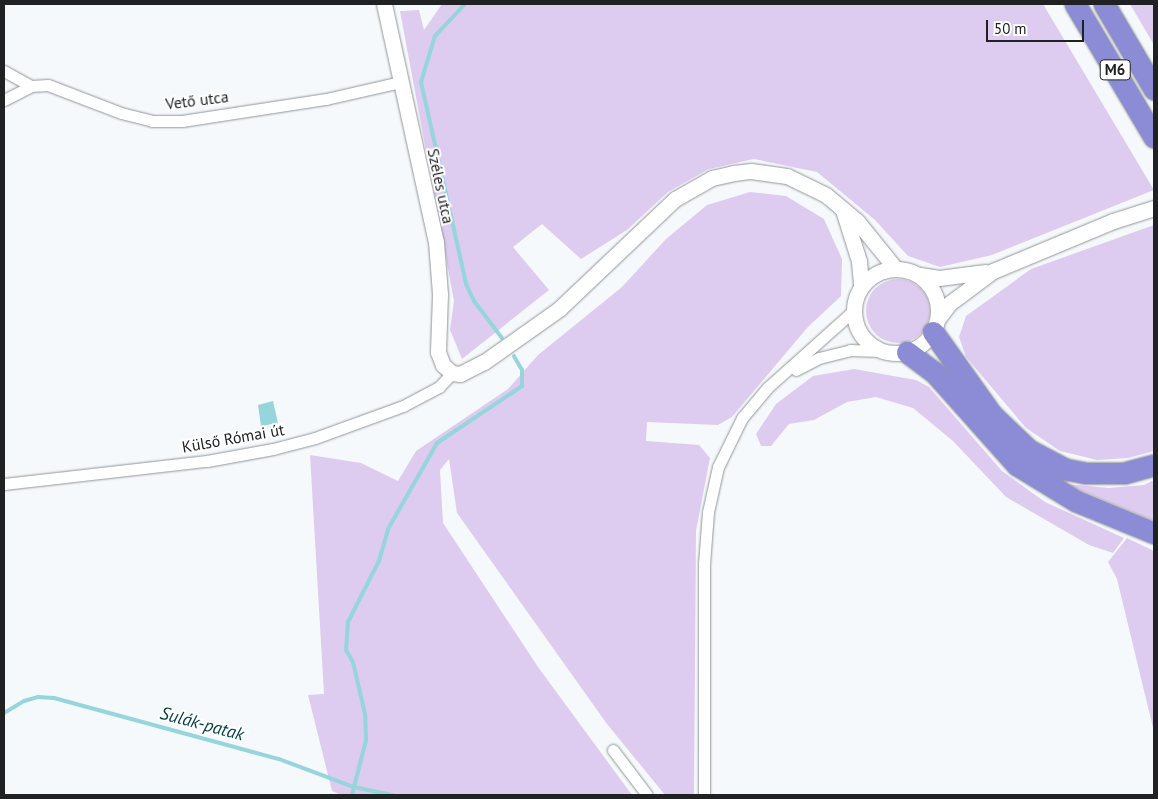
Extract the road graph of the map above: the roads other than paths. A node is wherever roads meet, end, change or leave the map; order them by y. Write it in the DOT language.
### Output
graph roads {
  1 [pos="384,4"];
  2 [pos="1076,4"];
  3 [pos="1104,4"];
  4 [pos="4,71"];
  5 [pos="401,82"];
  6 [pos="31,86"];
  7 [pos="1154,90"];
  8 [pos="4,100"];
  9 [pos="1154,137"];
  10 [pos="1149,209"];
  11 [pos="843,210"];
  12 [pos="895,268"];
  13 [pos="993,271"];
  14 [pos="920,275"];
  15 [pos="861,286"];
  16 [pos="853,311"];
  17 [pos="935,326"];
  18 [pos="881,351"];
  19 [pos="906,352"];
  20 [pos="452,373"];
  21 [pos="783,376"];
  22 [pos="1154,465"];
  23 [pos="4,484"];
  24 [pos="1154,533"];
  25 [pos="612,750"];
  26 [pos="648,795"];
  27 [pos="704,795"];
  1 -- 5 [label="street, Széles utca"];
  2 -- 9 [label="highway, M6"];
  3 -- 7 [label="highway, M6"];
  4 -- 6 [label="street"];
  5 -- 6 [label="street, Vető utca"];
  5 -- 20 [label="street, Széles utca"];
  6 -- 8 [label="street"];
  10 -- 13 [label="street"];
  11 -- 12 [label="street"];
  11 -- 15 [label="street"];
  11 -- 20 [label="street"];
  12 -- 14 [label="street"];
  12 -- 15 [label="street"];
  13 -- 14 [label="street"];
  13 -- 17 [label="street"];
  14 -- 17 [label="street"];
  15 -- 16 [label="street"];
  16 -- 18 [label="street"];
  16 -- 21 [label="street"];
  17 -- 19 [label="street"];
  17 -- 22 [label="highway"];
  18 -- 19 [label="street"];
  18 -- 21 [label="street"];
  19 -- 24 [label="highway"];
  20 -- 23 [label="street, Külső Római út"];
  21 -- 27 [label="street"];
  25 -- 26 [label="street"];
}
